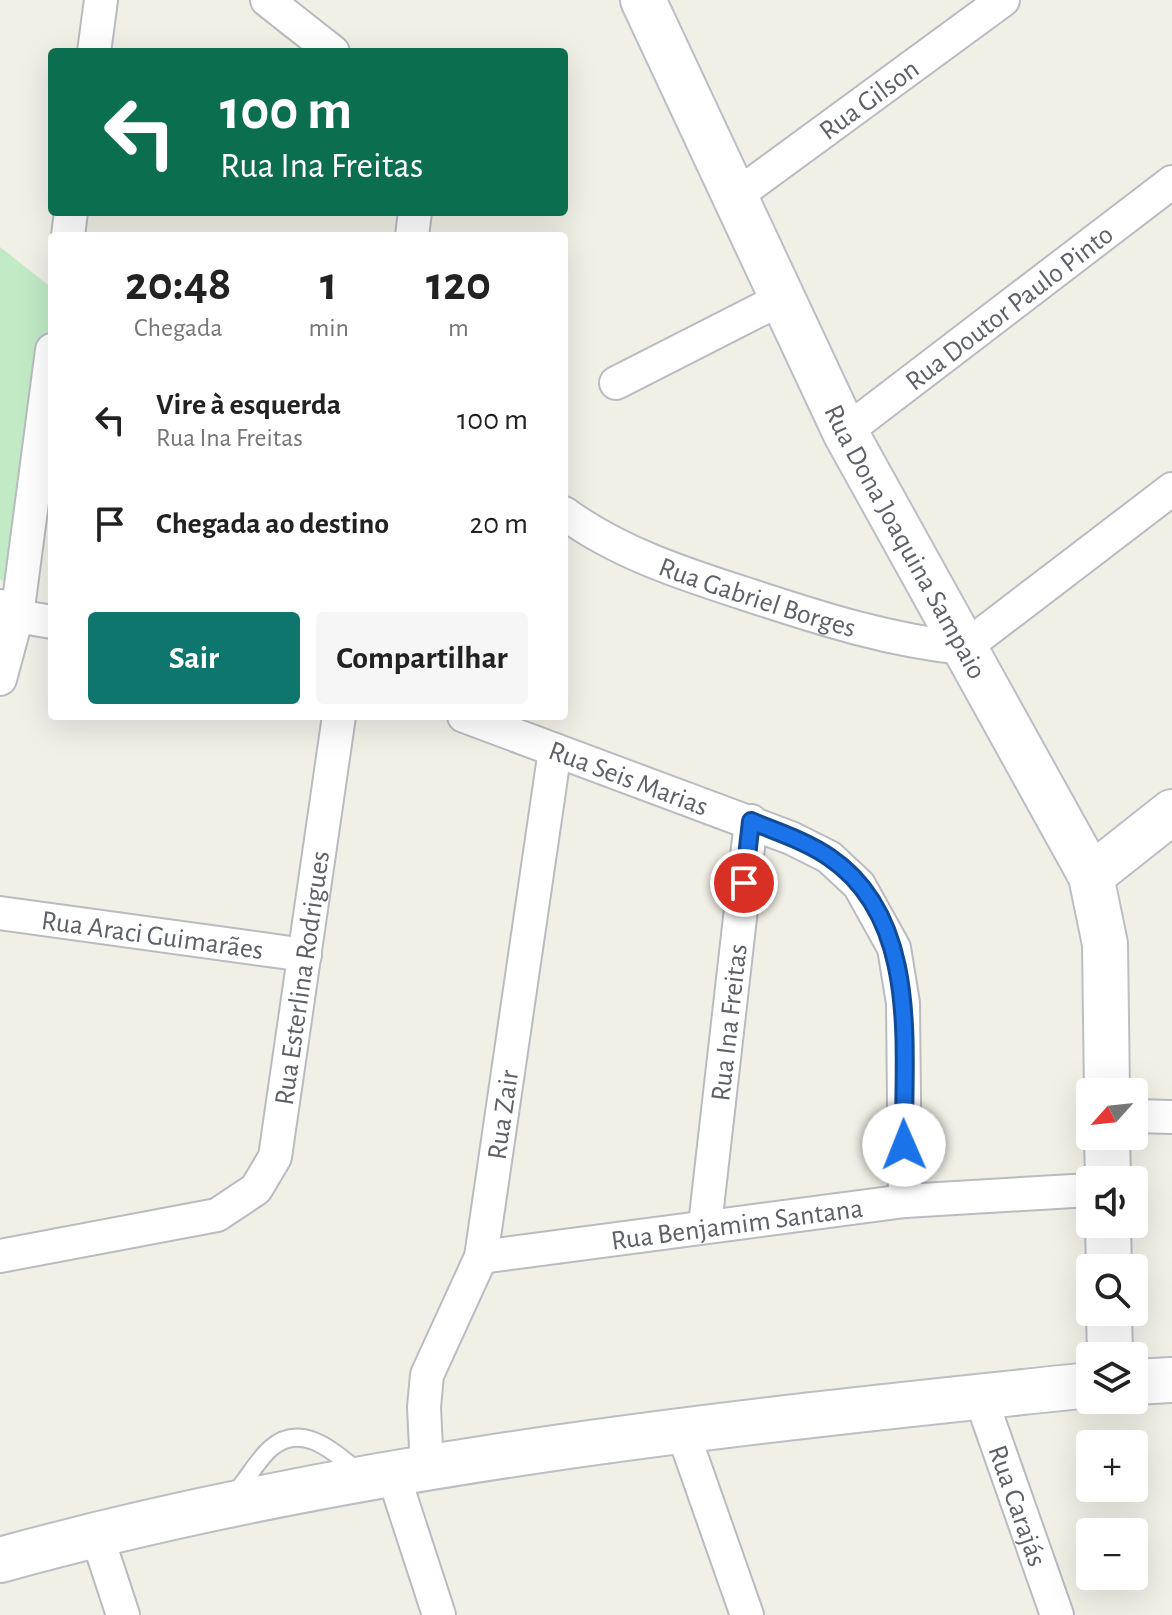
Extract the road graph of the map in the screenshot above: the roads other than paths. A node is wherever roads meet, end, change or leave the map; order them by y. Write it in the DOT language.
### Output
graph roads {
  1 [pos="101,0"];
  2 [pos="267,0"];
  3 [pos="643,0"];
  4 [pos="1003,0"];
  5 [pos="95,48"];
  6 [pos="328,48"];
  7 [pos="1172,182"];
  8 [pos="733,198"];
  9 [pos="781,299"];
  10 [pos="48,374"];
  11 [pos="616,383"];
  12 [pos="845,432"];
  13 [pos="1172,489"];
  14 [pos="568,516"];
  15 [pos="9,611"];
  16 [pos="48,621"];
  17 [pos="964,648"];
  18 [pos="0,679"];
  19 [pos="338,720"];
  20 [pos="475,720"];
  21 [pos="555,750"];
  22 [pos="1172,812"];
  23 [pos="751,821"];
  24 [pos="1091,876"];
  25 [pos="0,913"];
  26 [pos="305,955"];
  27 [pos="1107,1078"];
  28 [pos="1148,1116"];
  29 [pos="1172,1117"];
  30 [pos="1076,1191"];
  31 [pos="905,1201"];
  32 [pos="705,1225"];
  33 [pos="0,1256"];
  34 [pos="481,1257"];
  35 [pos="1172,1380"];
  36 [pos="1148,1381"];
  37 [pos="1076,1386"];
  38 [pos="980,1396"];
  39 [pos="683,1433"];
  40 [pos="396,1474"];
  41 [pos="96,1533"];
  42 [pos="0,1560"];
  43 [pos="123,1615"];
  44 [pos="439,1615"];
  45 [pos="747,1615"];
  46 [pos="1057,1615"];
  1 -- 5 [label="street"];
  2 -- 6 [label="street"];
  3 -- 8 [label="street, Rua Dona Joaquina Sampaio"];
  4 -- 8 [label="street, Rua Gilson"];
  7 -- 12 [label="street, Rua Doutor Paulo Pinto"];
  8 -- 9 [label="street, Rua Dona Joaquina Sampaio"];
  9 -- 11 [label="street"];
  9 -- 12 [label="street, Rua Dona Joaquina Sampaio"];
  10 -- 15 [label="street"];
  12 -- 17 [label="street, Rua Dona Joaquina Sampaio"];
  13 -- 17 [label="street"];
  14 -- 17 [label="street, Rua Gabriel Borges"];
  15 -- 16 [label="street"];
  15 -- 18 [label="street"];
  17 -- 24 [label="street, Rua Dona Joaquina Sampaio"];
  19 -- 26 [label="street, Rua Esterlina Rodrigues"];
  20 -- 21 [label="street, Rua Seis Marias"];
  21 -- 23 [label="street, Rua Seis Marias"];
  21 -- 34 [label="street, Rua Zair"];
  22 -- 24 [label="street"];
  23 -- 31 [label="street, Rua Seis Marias"];
  23 -- 32 [label="street, Rua Ina Freitas"];
  24 -- 27 [label="street, Rua Dona Joaquina Sampaio"];
  25 -- 26 [label="street, Rua Araci Guimarães"];
  26 -- 33 [label="street, Rua Esterlina Rodrigues"];
  28 -- 29 [label="street"];
  30 -- 31 [label="street, Rua Benjamim Santana"];
  31 -- 32 [label="street, Rua Benjamim Santana"];
  32 -- 34 [label="street, Rua Benjamim Santana"];
  34 -- 40 [label="street, Rua Zair"];
  35 -- 36 [label="street"];
  37 -- 38 [label="street"];
  38 -- 39 [label="street"];
  38 -- 46 [label="street, Rua Carajás"];
  39 -- 40 [label="street"];
  39 -- 45 [label="street"];
  40 -- 41 [label="street"];
  40 -- 44 [label="street, Rua Zair"];
  41 -- 42 [label="street"];
  41 -- 43 [label="street"];
}
